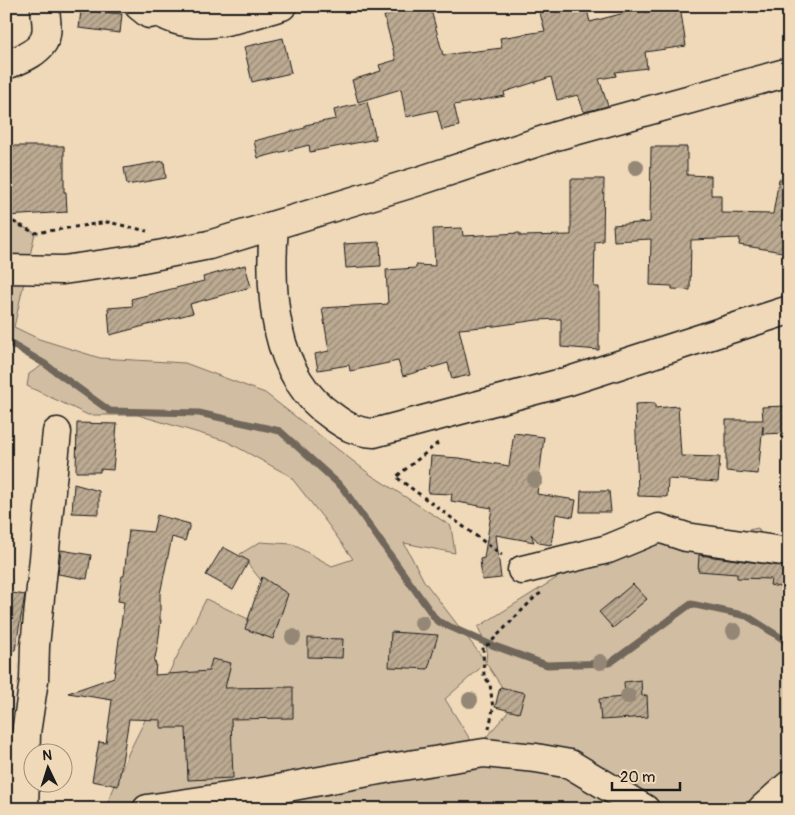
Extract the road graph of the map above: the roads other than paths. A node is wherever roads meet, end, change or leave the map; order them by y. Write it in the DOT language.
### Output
graph roads {
  1 [pos="45,6"];
  2 [pos="139,6"];
  3 [pos="282,6"];
  4 [pos="6,65"];
  5 [pos="789,72"];
  6 [pos="274,226"];
  7 [pos="6,269"];
  8 [pos="789,310"];
  9 [pos="57,432"];
  10 [pos="789,552"];
  11 [pos="522,570"];
  12 [pos="789,785"];
  13 [pos="24,809"];
  14 [pos="147,809"];
  15 [pos="645,809"];
  16 [pos="762,809"];
  1 -- 4 [label="street"];
  2 -- 3 [label="street"];
  5 -- 6 [label="street"];
  6 -- 7 [label="street"];
  6 -- 8 [label="street"];
  9 -- 13 [label="street"];
  10 -- 11 [label="street"];
  12 -- 16 [label="street"];
  14 -- 15 [label="street"];
}
